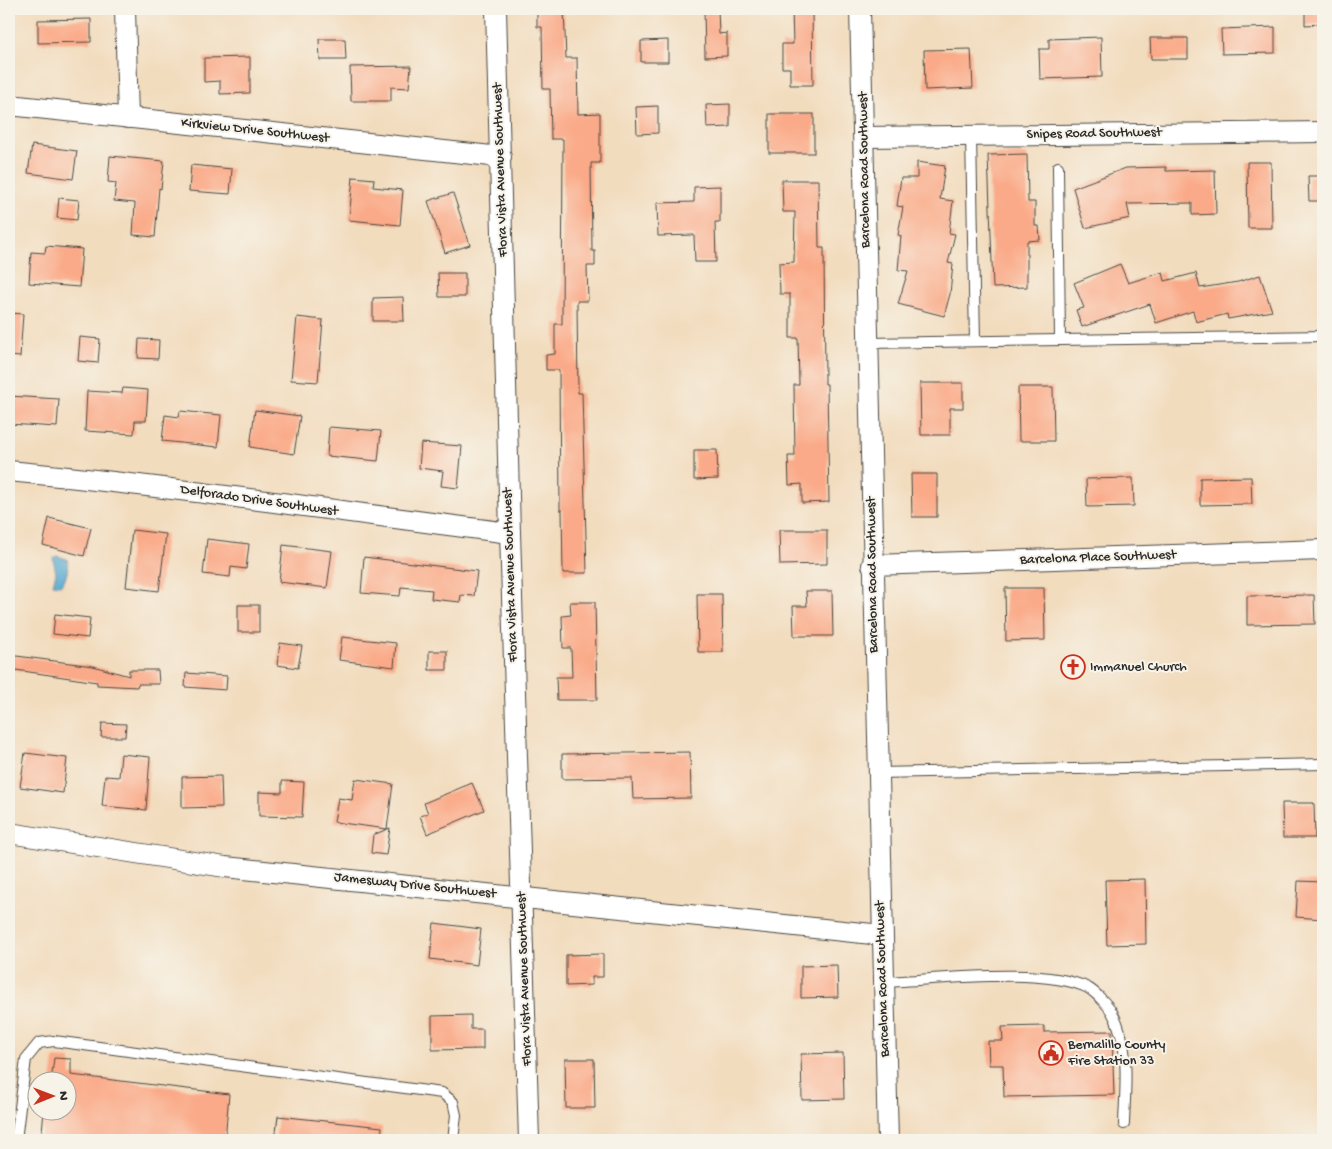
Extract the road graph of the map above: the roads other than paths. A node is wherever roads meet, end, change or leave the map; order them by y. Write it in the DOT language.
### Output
graph roads {
  1 [pos="125,9"];
  2 [pos="496,9"];
  3 [pos="860,9"];
  4 [pos="9,105"];
  5 [pos="128,118"];
  6 [pos="1323,132"];
  7 [pos="971,136"];
  8 [pos="864,137"];
  9 [pos="501,157"];
  10 [pos="1058,167"];
  11 [pos="1323,336"];
  12 [pos="1060,339"];
  13 [pos="975,341"];
  14 [pos="868,343"];
  15 [pos="9,471"];
  16 [pos="510,533"];
  17 [pos="1323,550"];
  18 [pos="872,565"];
  19 [pos="1323,764"];
  20 [pos="878,773"];
  21 [pos="9,833"];
  22 [pos="522,896"];
  23 [pos="882,935"];
  24 [pos="884,982"];
  25 [pos="1124,1124"];
  26 [pos="16,1140"];
  27 [pos="453,1140"];
  28 [pos="530,1140"];
  29 [pos="888,1140"];
  1 -- 5 [label="street"];
  2 -- 9 [label="street, Flora Vista Avenue Southwest"];
  3 -- 8 [label="street, Barcelona Road Southwest"];
  4 -- 5 [label="street, Kirkview Drive Southwest"];
  5 -- 9 [label="street, Kirkview Drive Southwest"];
  6 -- 7 [label="street, Snipes Road Southwest"];
  7 -- 8 [label="street, Snipes Road Southwest"];
  7 -- 13 [label="lane"];
  8 -- 14 [label="street, Barcelona Road Southwest"];
  9 -- 16 [label="street, Flora Vista Avenue Southwest"];
  10 -- 12 [label="lane"];
  11 -- 12 [label="lane"];
  12 -- 13 [label="lane"];
  13 -- 14 [label="lane"];
  14 -- 18 [label="street, Barcelona Road Southwest"];
  15 -- 16 [label="street, Delforado Drive Southwest"];
  16 -- 22 [label="street, Flora Vista Avenue Southwest"];
  17 -- 18 [label="street, Barcelona Place Southwest"];
  18 -- 20 [label="street, Barcelona Road Southwest"];
  19 -- 20 [label="lane"];
  20 -- 23 [label="street, Barcelona Road Southwest"];
  21 -- 22 [label="street, Jamesway Drive Southwest"];
  22 -- 23 [label="street, Jamesway Drive Southwest"];
  22 -- 28 [label="street, Flora Vista Avenue Southwest"];
  23 -- 24 [label="street, Barcelona Road Southwest"];
  24 -- 25 [label="lane"];
  24 -- 29 [label="street, Barcelona Road Southwest"];
  26 -- 27 [label="lane"];
}
